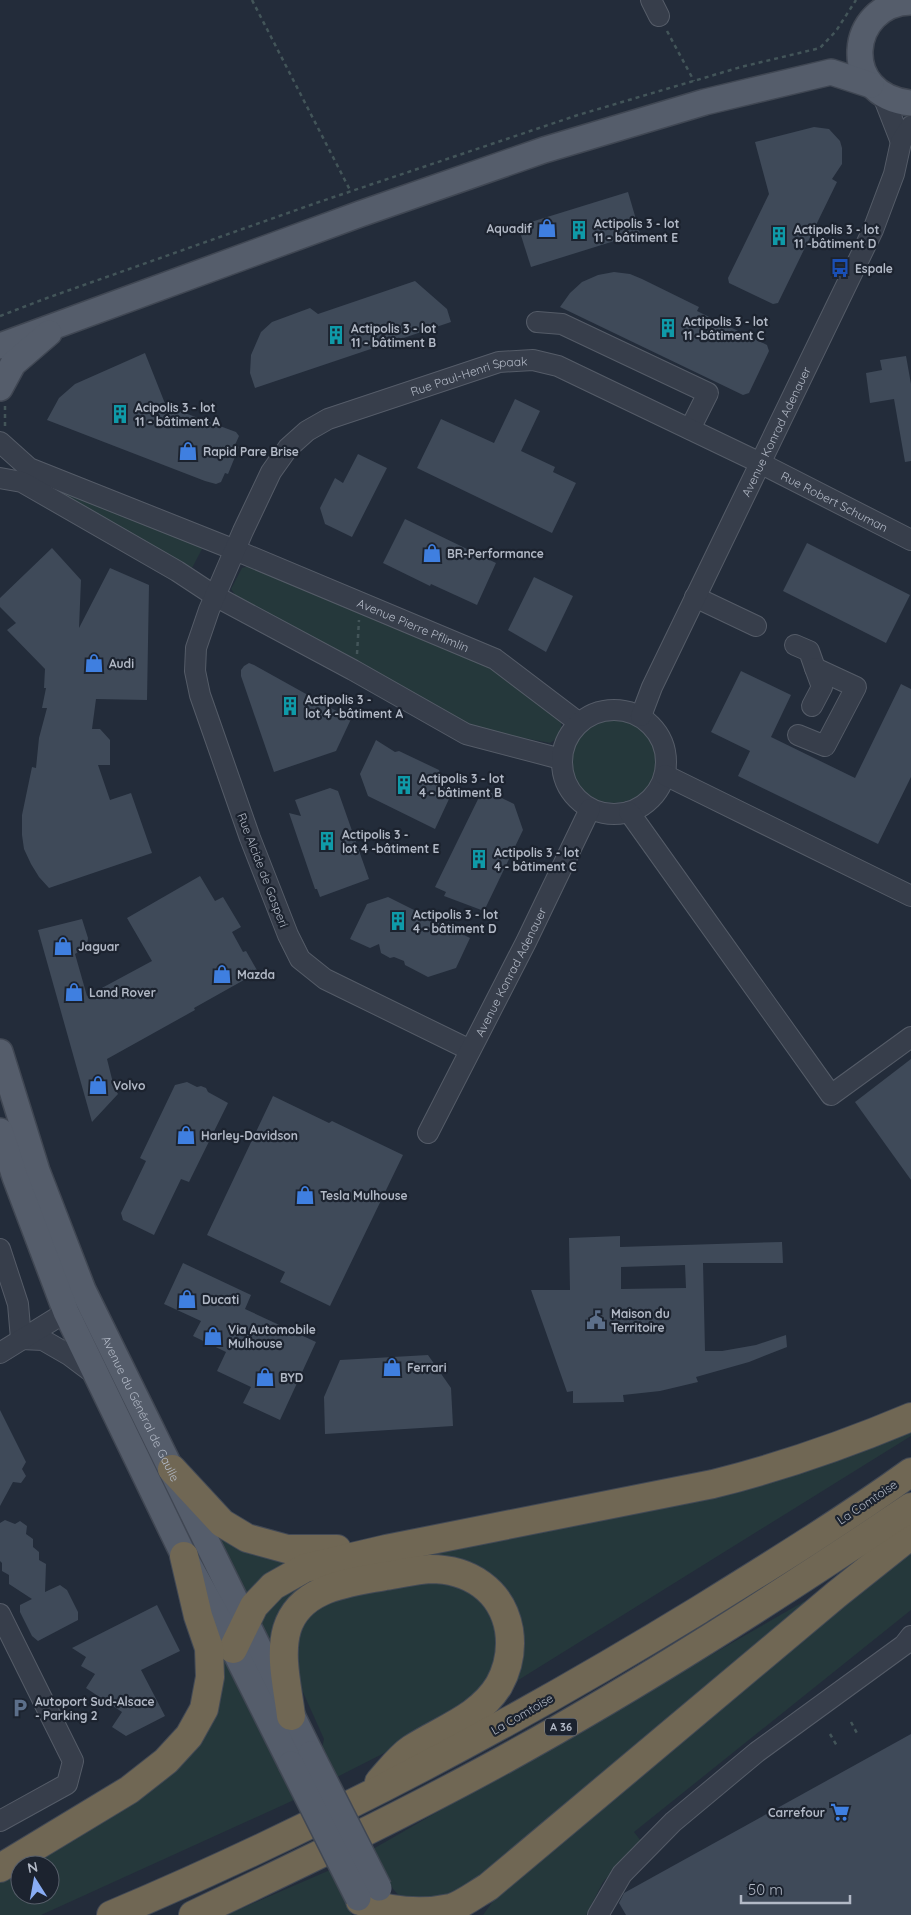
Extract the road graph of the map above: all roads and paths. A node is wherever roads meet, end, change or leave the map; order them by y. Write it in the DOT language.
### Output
graph roads {
  1 [pos="252,0"];
  2 [pos="911,2"];
  3 [pos="885,4"];
  4 [pos="655,8"];
  5 [pos="861,40"];
  6 [pos="831,72"];
  7 [pos="877,90"];
  8 [pos="705,102"];
  9 [pos="911,103"];
  10 [pos="906,134"];
  11 [pos="360,214"];
  12 [pos="537,322"];
  13 [pos="56,327"];
  14 [pos="0,346"];
  15 [pos="3,394"];
  16 [pos="690,429"];
  17 [pos="3,436"];
  18 [pos="760,463"];
  19 [pos="0,478"];
  20 [pos="911,540"];
  21 [pos="235,550"];
  22 [pos="214,596"];
  23 [pos="695,597"];
  24 [pos="363,604"];
  25 [pos="756,626"];
  26 [pos="795,645"];
  27 [pos="815,668"];
  28 [pos="353,670"];
  29 [pos="812,706"];
  30 [pos="641,716"];
  31 [pos="578,722"];
  32 [pos="798,735"];
  33 [pos="561,759"];
  34 [pos="665,775"];
  35 [pos="590,809"];
  36 [pos="629,812"];
  37 [pos="911,896"];
  38 [pos="911,1037"];
  39 [pos="470,1050"];
  40 [pos="0,1052"];
  41 [pos="0,1131"];
  42 [pos="428,1133"];
  43 [pos="0,1249"];
  44 [pos="83,1290"];
  45 [pos="66,1312"];
  46 [pos="21,1339"];
  47 [pos="0,1353"];
  48 [pos="97,1376"];
  49 [pos="911,1417"];
  50 [pos="172,1469"];
  51 [pos="911,1472"];
  52 [pos="911,1507"];
  53 [pos="911,1535"];
  54 [pos="386,1549"];
  55 [pos="184,1556"];
  56 [pos="0,1614"];
  57 [pos="245,1622"];
  58 [pos="911,1636"];
  59 [pos="233,1649"];
  60 [pos="292,1716"];
  61 [pos="851,1722"];
  62 [pos="830,1734"];
  63 [pos="858,1735"];
  64 [pos="838,1746"];
  65 [pos="301,1759"];
  66 [pos="365,1797"];
  67 [pos="0,1820"];
  68 [pos="0,1868"];
  69 [pos="488,1887"];
  70 [pos="374,1905"];
  71 [pos="111,1915"];
  72 [pos="193,1915"];
  73 [pos="472,1915"];
  74 [pos="598,1915"];
  1 -- 11 [label="path"];
  2 -- 3 [label="main road"];
  3 -- 5 [label="main road"];
  4 -- 8 [label="path"];
  5 -- 6 [label="main road"];
  5 -- 7 [label="main road"];
  6 -- 7 [label="main road"];
  6 -- 8 [label="main road"];
  7 -- 9 [label="main road"];
  7 -- 10 [label="street, Avenue Konrad Adenauer"];
  8 -- 11 [label="main road"];
  10 -- 18 [label="street, Avenue Konrad Adenauer"];
  11 -- 13 [label="main road"];
  12 -- 16 [label="street"];
  13 -- 14 [label="main road"];
  13 -- 15 [label="main road"];
  15 -- 17 [label="path"];
  16 -- 18 [label="street, Rue Paul-Henri Spaak"];
  16 -- 21 [label="street, Rue Paul-Henri Spaak"];
  17 -- 21 [label="street, Avenue Pierre Pflimlin"];
  18 -- 20 [label="street, Rue Robert Schuman"];
  18 -- 23 [label="street, Avenue Konrad Adenauer"];
  19 -- 22 [label="street"];
  21 -- 22 [label="street"];
  21 -- 24 [label="street, Avenue Pierre Pflimlin"];
  22 -- 28 [label="street"];
  22 -- 39 [label="street, Rue Alcide de Gasperi"];
  23 -- 25 [label="street"];
  23 -- 30 [label="street, Avenue Konrad Adenauer"];
  24 -- 28 [label="path"];
  24 -- 31 [label="street, Avenue Pierre Pflimlin"];
  26 -- 27 [label="street"];
  27 -- 29 [label="street"];
  27 -- 32 [label="street"];
  28 -- 33 [label="street"];
  30 -- 31 [label="street"];
  30 -- 34 [label="street"];
  31 -- 33 [label="street"];
  33 -- 35 [label="street"];
  34 -- 36 [label="street"];
  34 -- 37 [label="street"];
  35 -- 36 [label="street"];
  35 -- 39 [label="street, Avenue Konrad Adenauer"];
  36 -- 38 [label="street"];
  39 -- 42 [label="street, Avenue Konrad Adenauer"];
  40 -- 44 [label="main road, Avenue du Général de Gaulle"];
  41 -- 45 [label="main road"];
  43 -- 46 [label="street"];
  44 -- 45 [label="street"];
  44 -- 50 [label="main road, Avenue du Général de Gaulle"];
  45 -- 46 [label="street"];
  45 -- 48 [label="main road"];
  46 -- 47 [label="street"];
  46 -- 48 [label="street"];
  48 -- 55 [label="main road"];
  49 -- 54 [label="highway"];
  50 -- 54 [label="highway"];
  50 -- 57 [label="main road, Avenue du Général de Gaulle"];
  51 -- 66 [label="highway, La Comtoise / A 36"];
  52 -- 72 [label="highway, A 36"];
  53 -- 69 [label="highway"];
  54 -- 57 [label="highway"];
  55 -- 59 [label="main road"];
  55 -- 68 [label="highway"];
  56 -- 67 [label="street"];
  57 -- 59 [label="highway"];
  57 -- 60 [label="main road, Avenue du Général de Gaulle"];
  58 -- 74 [label="street"];
  59 -- 65 [label="main road"];
  60 -- 65 [label="main road, Avenue du Général de Gaulle"];
  60 -- 66 [label="highway"];
  61 -- 63 [label="path"];
  62 -- 64 [label="path"];
  65 -- 70 [label="main road, bridge"];
  66 -- 71 [label="highway, La Comtoise / A 36"];
  69 -- 70 [label="highway"];
  69 -- 73 [label="highway"];
}
